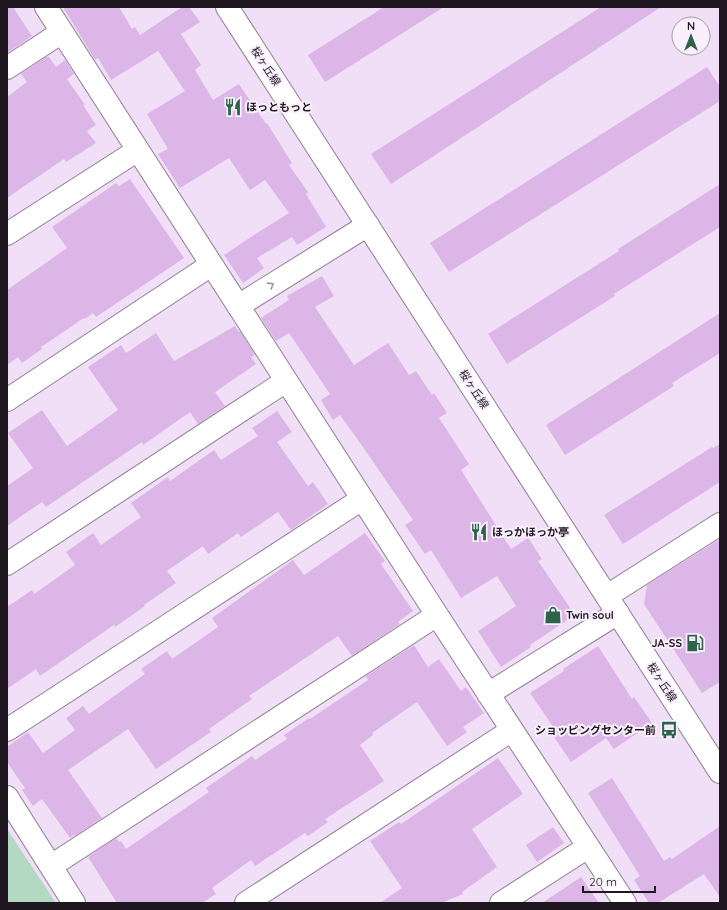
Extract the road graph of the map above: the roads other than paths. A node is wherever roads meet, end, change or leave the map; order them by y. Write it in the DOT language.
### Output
graph roads {
  1 [pos="46,7"];
  2 [pos="228,7"];
  3 [pos="62,32"];
  4 [pos="7,68"];
  5 [pos="138,150"];
  6 [pos="368,226"];
  7 [pos="7,234"];
  8 [pos="211,264"];
  9 [pos="238,306"];
  10 [pos="286,381"];
  11 [pos="7,400"];
  12 [pos="362,499"];
  13 [pos="720,524"];
  14 [pos="7,564"];
  15 [pos="613,605"];
  16 [pos="437,615"];
  17 [pos="488,694"];
  18 [pos="7,730"];
  19 [pos="512,730"];
  20 [pos="720,772"];
  21 [pos="7,797"];
  22 [pos="588,847"];
  23 [pos="51,866"];
  24 [pos="74,903"];
  25 [pos="246,903"];
  26 [pos="501,903"];
  27 [pos="625,903"];
  1 -- 3 [label="street"];
  2 -- 6 [label="street, 桜ヶ丘線"];
  3 -- 4 [label="street"];
  3 -- 5 [label="street"];
  5 -- 7 [label="street"];
  5 -- 8 [label="street"];
  9 -- 6 [label="street, one-way"];
  6 -- 15 [label="street, 桜ヶ丘線"];
  8 -- 9 [label="street"];
  8 -- 11 [label="street"];
  9 -- 10 [label="street"];
  10 -- 12 [label="street"];
  10 -- 14 [label="street"];
  12 -- 16 [label="street"];
  12 -- 18 [label="street"];
  13 -- 15 [label="street"];
  15 -- 17 [label="street"];
  15 -- 20 [label="street, 桜ヶ丘線"];
  16 -- 17 [label="street"];
  16 -- 23 [label="street"];
  17 -- 19 [label="street"];
  19 -- 22 [label="street"];
  19 -- 25 [label="street"];
  21 -- 23 [label="street"];
  22 -- 26 [label="street"];
  22 -- 27 [label="street"];
  23 -- 24 [label="street"];
}
